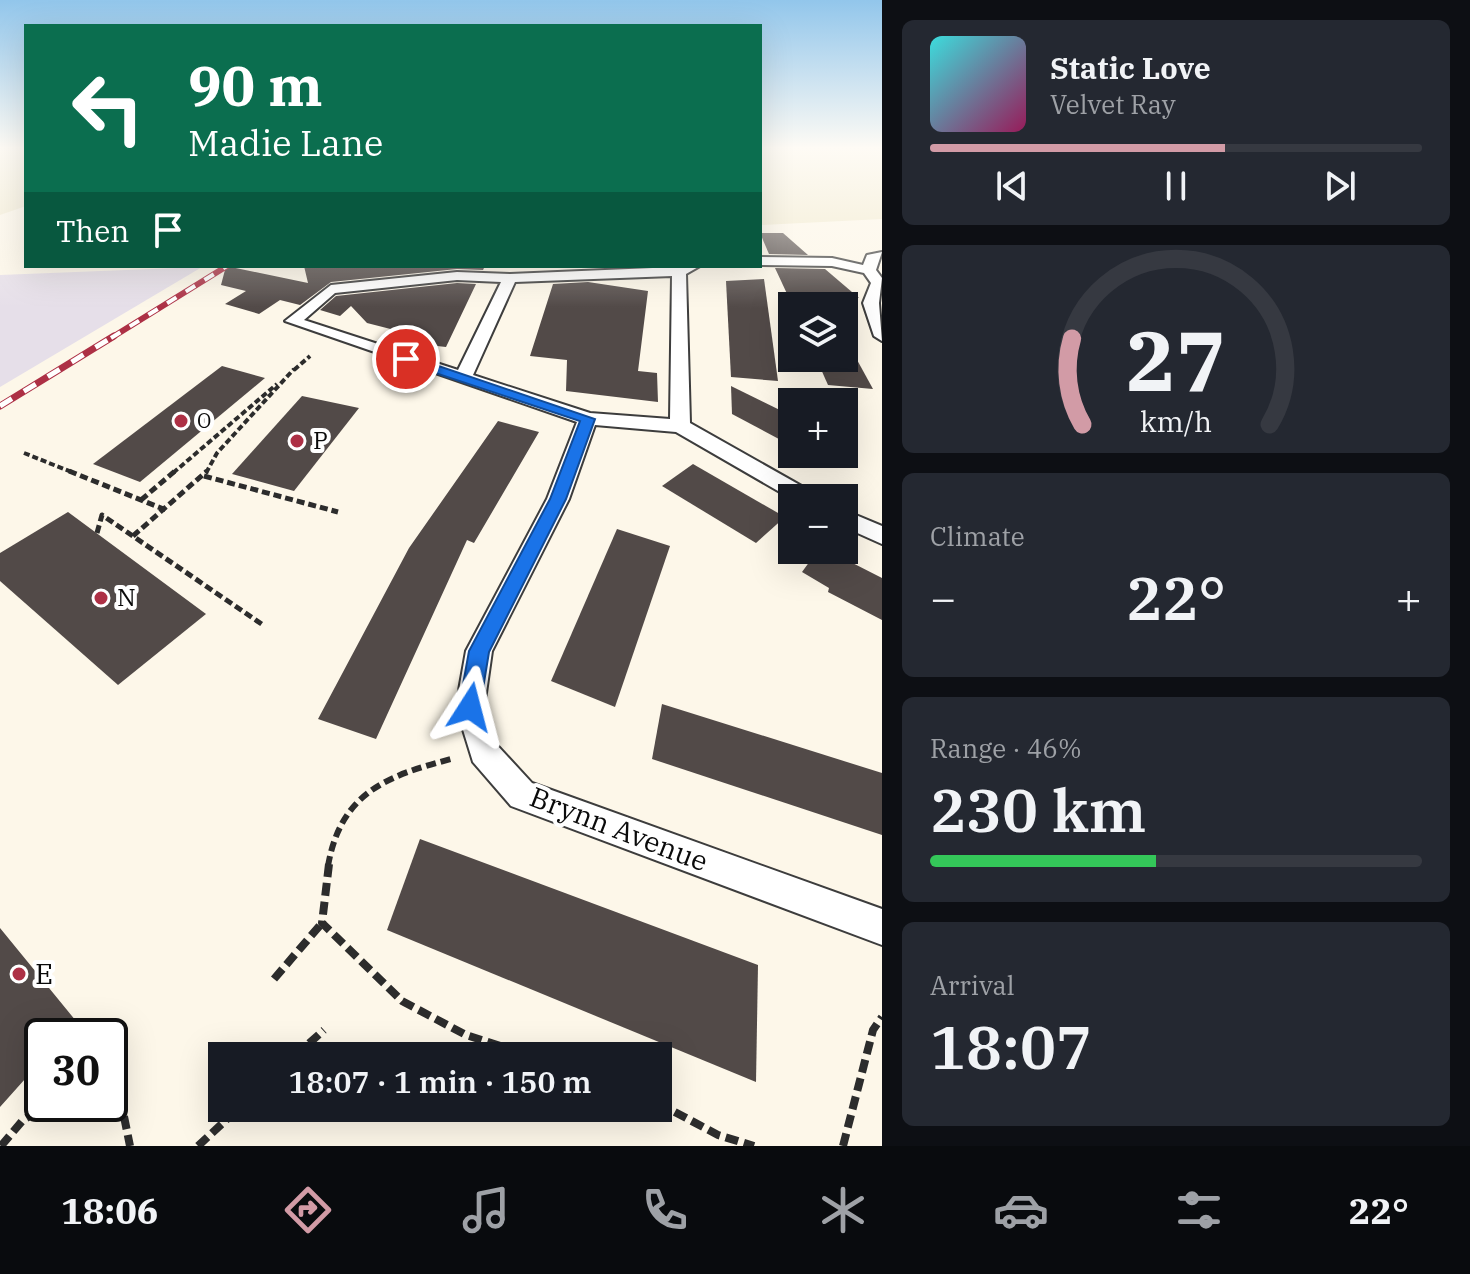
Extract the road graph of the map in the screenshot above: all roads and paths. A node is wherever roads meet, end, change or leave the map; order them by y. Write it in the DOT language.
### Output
graph roads {
  1 [pos="882,256"];
  2 [pos="762,261"];
  3 [pos="686,269"];
  4 [pos="869,270"];
  5 [pos="510,278"];
  6 [pos="878,320"];
  7 [pos="882,336"];
  8 [pos="310,356"];
  9 [pos="294,369"];
  10 [pos="463,378"];
  11 [pos="588,419"];
  12 [pos="680,426"];
  13 [pos="24,453"];
  14 [pos="204,476"];
  15 [pos="782,484"];
  16 [pos="141,500"];
  17 [pos="166,510"];
  18 [pos="338,512"];
  19 [pos="858,525"];
  20 [pos="97,533"];
  21 [pos="133,536"];
  22 [pos="882,536"];
  23 [pos="263,625"];
  24 [pos="484,752"];
  25 [pos="322,923"];
  26 [pos="882,927"];
  27 [pos="274,979"];
  28 [pos="882,1017"];
  29 [pos="324,1030"];
  30 [pos="311,1042"];
  31 [pos="488,1042"];
  32 [pos="672,1110"];
  33 [pos="24,1119"];
  34 [pos="125,1122"];
  35 [pos="224,1122"];
  36 [pos="1,1146"];
  37 [pos="130,1146"];
  38 [pos="198,1146"];
  39 [pos="754,1146"];
  40 [pos="843,1146"];
  1 -- 4 [label="street"];
  2 -- 4 [label="street"];
  3 -- 5 [label="street"];
  3 -- 12 [label="street"];
  4 -- 6 [label="street"];
  5 -- 10 [label="street"];
  5 -- 10 [label="street"];
  6 -- 7 [label="street"];
  8 -- 9 [label="path"];
  9 -- 14 [label="path"];
  9 -- 16 [label="path"];
  10 -- 11 [label="street"];
  11 -- 12 [label="street"];
  11 -- 24 [label="street, Brynn Avenue"];
  12 -- 15 [label="street"];
  13 -- 16 [label="path"];
  14 -- 17 [label="path"];
  14 -- 18 [label="path"];
  16 -- 17 [label="path"];
  17 -- 21 [label="path"];
  19 -- 22 [label="street"];
  20 -- 21 [label="path"];
  21 -- 23 [label="path"];
  24 -- 25 [label="path"];
  24 -- 26 [label="street, Brynn Avenue"];
  25 -- 27 [label="path"];
  25 -- 31 [label="path"];
  28 -- 40 [label="path"];
  29 -- 30 [label="path"];
  32 -- 39 [label="path"];
  33 -- 36 [label="path"];
  34 -- 37 [label="path"];
  35 -- 38 [label="path"];
}
